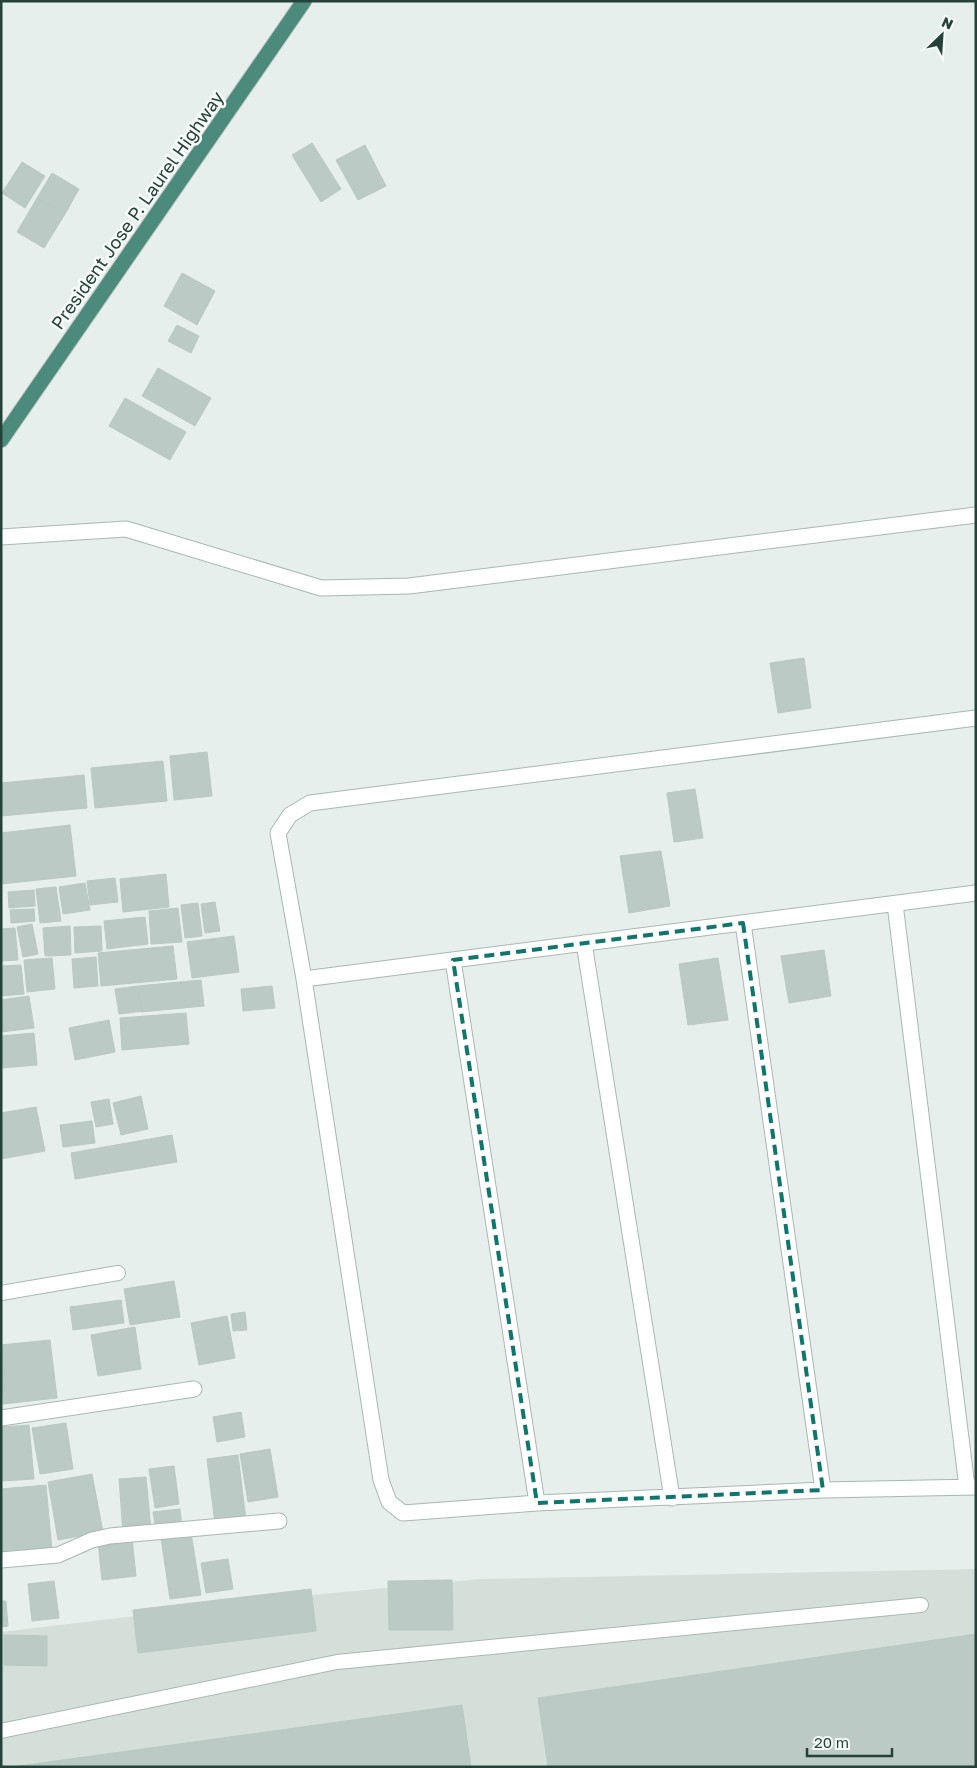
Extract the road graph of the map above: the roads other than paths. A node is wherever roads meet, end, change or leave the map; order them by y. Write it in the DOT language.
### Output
graph roads {
  1 [pos="304,1"];
  2 [pos="1,440"];
  3 [pos="976,515"];
  4 [pos="1,536"];
  5 [pos="976,718"];
  6 [pos="976,893"];
  7 [pos="895,904"];
  8 [pos="743,924"];
  9 [pos="584,944"];
  10 [pos="453,960"];
  11 [pos="304,979"];
  12 [pos="118,1273"];
  13 [pos="1,1293"];
  14 [pos="194,1389"];
  15 [pos="1,1418"];
  16 [pos="972,1487"];
  17 [pos="822,1490"];
  18 [pos="672,1498"];
  19 [pos="537,1503"];
  20 [pos="279,1521"];
  21 [pos="1,1560"];
  22 [pos="921,1605"];
  23 [pos="1,1731"];
  1 -- 2 [label="highway, President Jose P. Laurel Highway"];
  3 -- 4 [label="street"];
  5 -- 11 [label="street"];
  6 -- 7 [label="street"];
  7 -- 8 [label="street"];
  7 -- 16 [label="street"];
  8 -- 9 [label="street"];
  8 -- 17 [label="street"];
  9 -- 10 [label="street"];
  9 -- 18 [label="street"];
  10 -- 11 [label="street"];
  10 -- 19 [label="street"];
  11 -- 19 [label="street"];
  12 -- 13 [label="lane"];
  14 -- 15 [label="street"];
  16 -- 17 [label="street"];
  17 -- 18 [label="street"];
  18 -- 19 [label="street"];
  20 -- 21 [label="street"];
  22 -- 23 [label="lane"];
}
